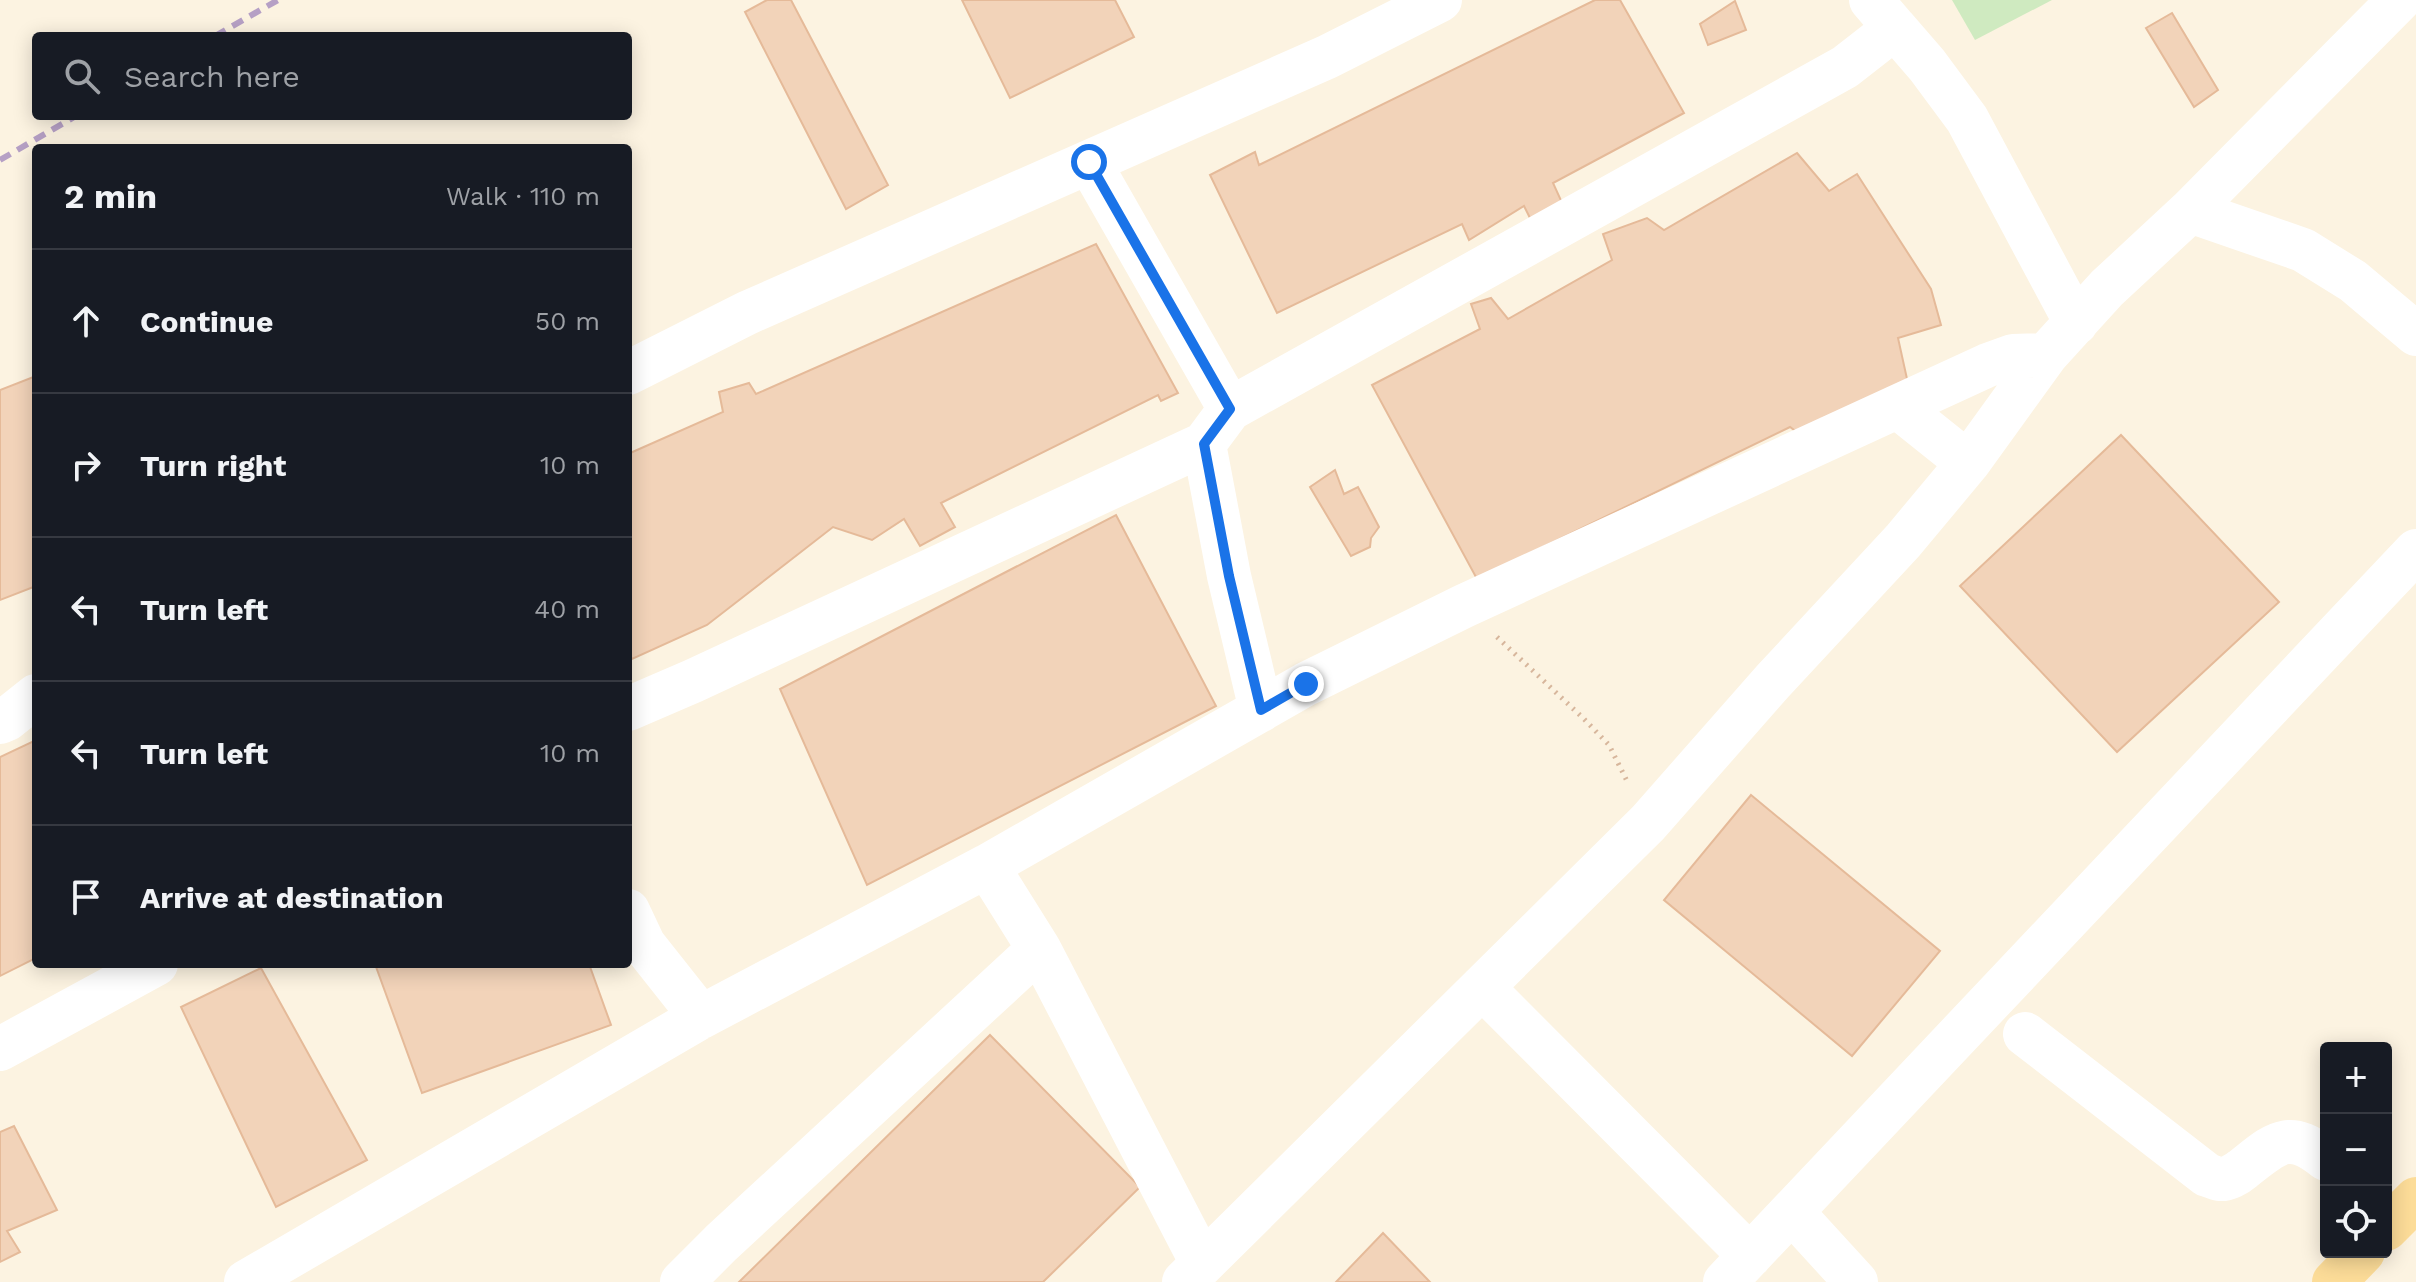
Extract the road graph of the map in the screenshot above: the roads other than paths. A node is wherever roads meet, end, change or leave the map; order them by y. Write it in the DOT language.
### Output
graph roads {
  1 [pos="1440,0"];
  2 [pos="2399,0"];
  3 [pos="1883,14"];
  4 [pos="1089,162"];
  5 [pos="2190,211"];
  6 [pos="2076,323"];
  7 [pos="2416,334"];
  8 [pos="2046,355"];
  9 [pos="632,371"];
  10 [pos="1898,407"];
  11 [pos="1230,409"];
  12 [pos="1204,444"];
  13 [pos="1968,463"];
  14 [pos="2416,551"];
  15 [pos="32,699"];
  16 [pos="632,707"];
  17 [pos="1261,710"];
  18 [pos="0,722"];
  19 [pos="987,866"];
  20 [pos="632,920"];
  21 [pos="1039,949"];
  22 [pos="149,968"];
  23 [pos="1482,987"];
  24 [pos="701,1017"];
  25 [pos="2025,1034"];
  26 [pos="0,1049"];
  27 [pos="2320,1155"];
  28 [pos="1792,1212"];
  29 [pos="2357,1258"];
  30 [pos="1737,1269"];
  31 [pos="1193,1272"];
  32 [pos="246,1282"];
  33 [pos="682,1282"];
  34 [pos="1856,1282"];
  35 [pos="2334,1282"];
  1 -- 4 [label="street"];
  2 -- 5 [label="street"];
  3 -- 6 [label="street"];
  3 -- 11 [label="street"];
  4 -- 9 [label="street"];
  4 -- 11 [label="street"];
  5 -- 6 [label="street"];
  5 -- 7 [label="street"];
  6 -- 8 [label="street"];
  8 -- 10 [label="street"];
  8 -- 13 [label="street"];
  10 -- 13 [label="street"];
  10 -- 17 [label="street"];
  11 -- 12 [label="street"];
  12 -- 16 [label="street"];
  12 -- 17 [label="street"];
  13 -- 23 [label="street"];
  14 -- 28 [label="street"];
  15 -- 18 [label="street"];
  17 -- 19 [label="street"];
  19 -- 21 [label="street"];
  19 -- 24 [label="street"];
  20 -- 24 [label="street"];
  21 -- 31 [label="street"];
  21 -- 33 [label="street"];
  22 -- 26 [label="street"];
  23 -- 30 [label="street"];
  23 -- 31 [label="street"];
  24 -- 32 [label="street"];
  25 -- 27 [label="street"];
  28 -- 30 [label="street"];
  28 -- 34 [label="street"];
  29 -- 35 [label="main road"];
}
